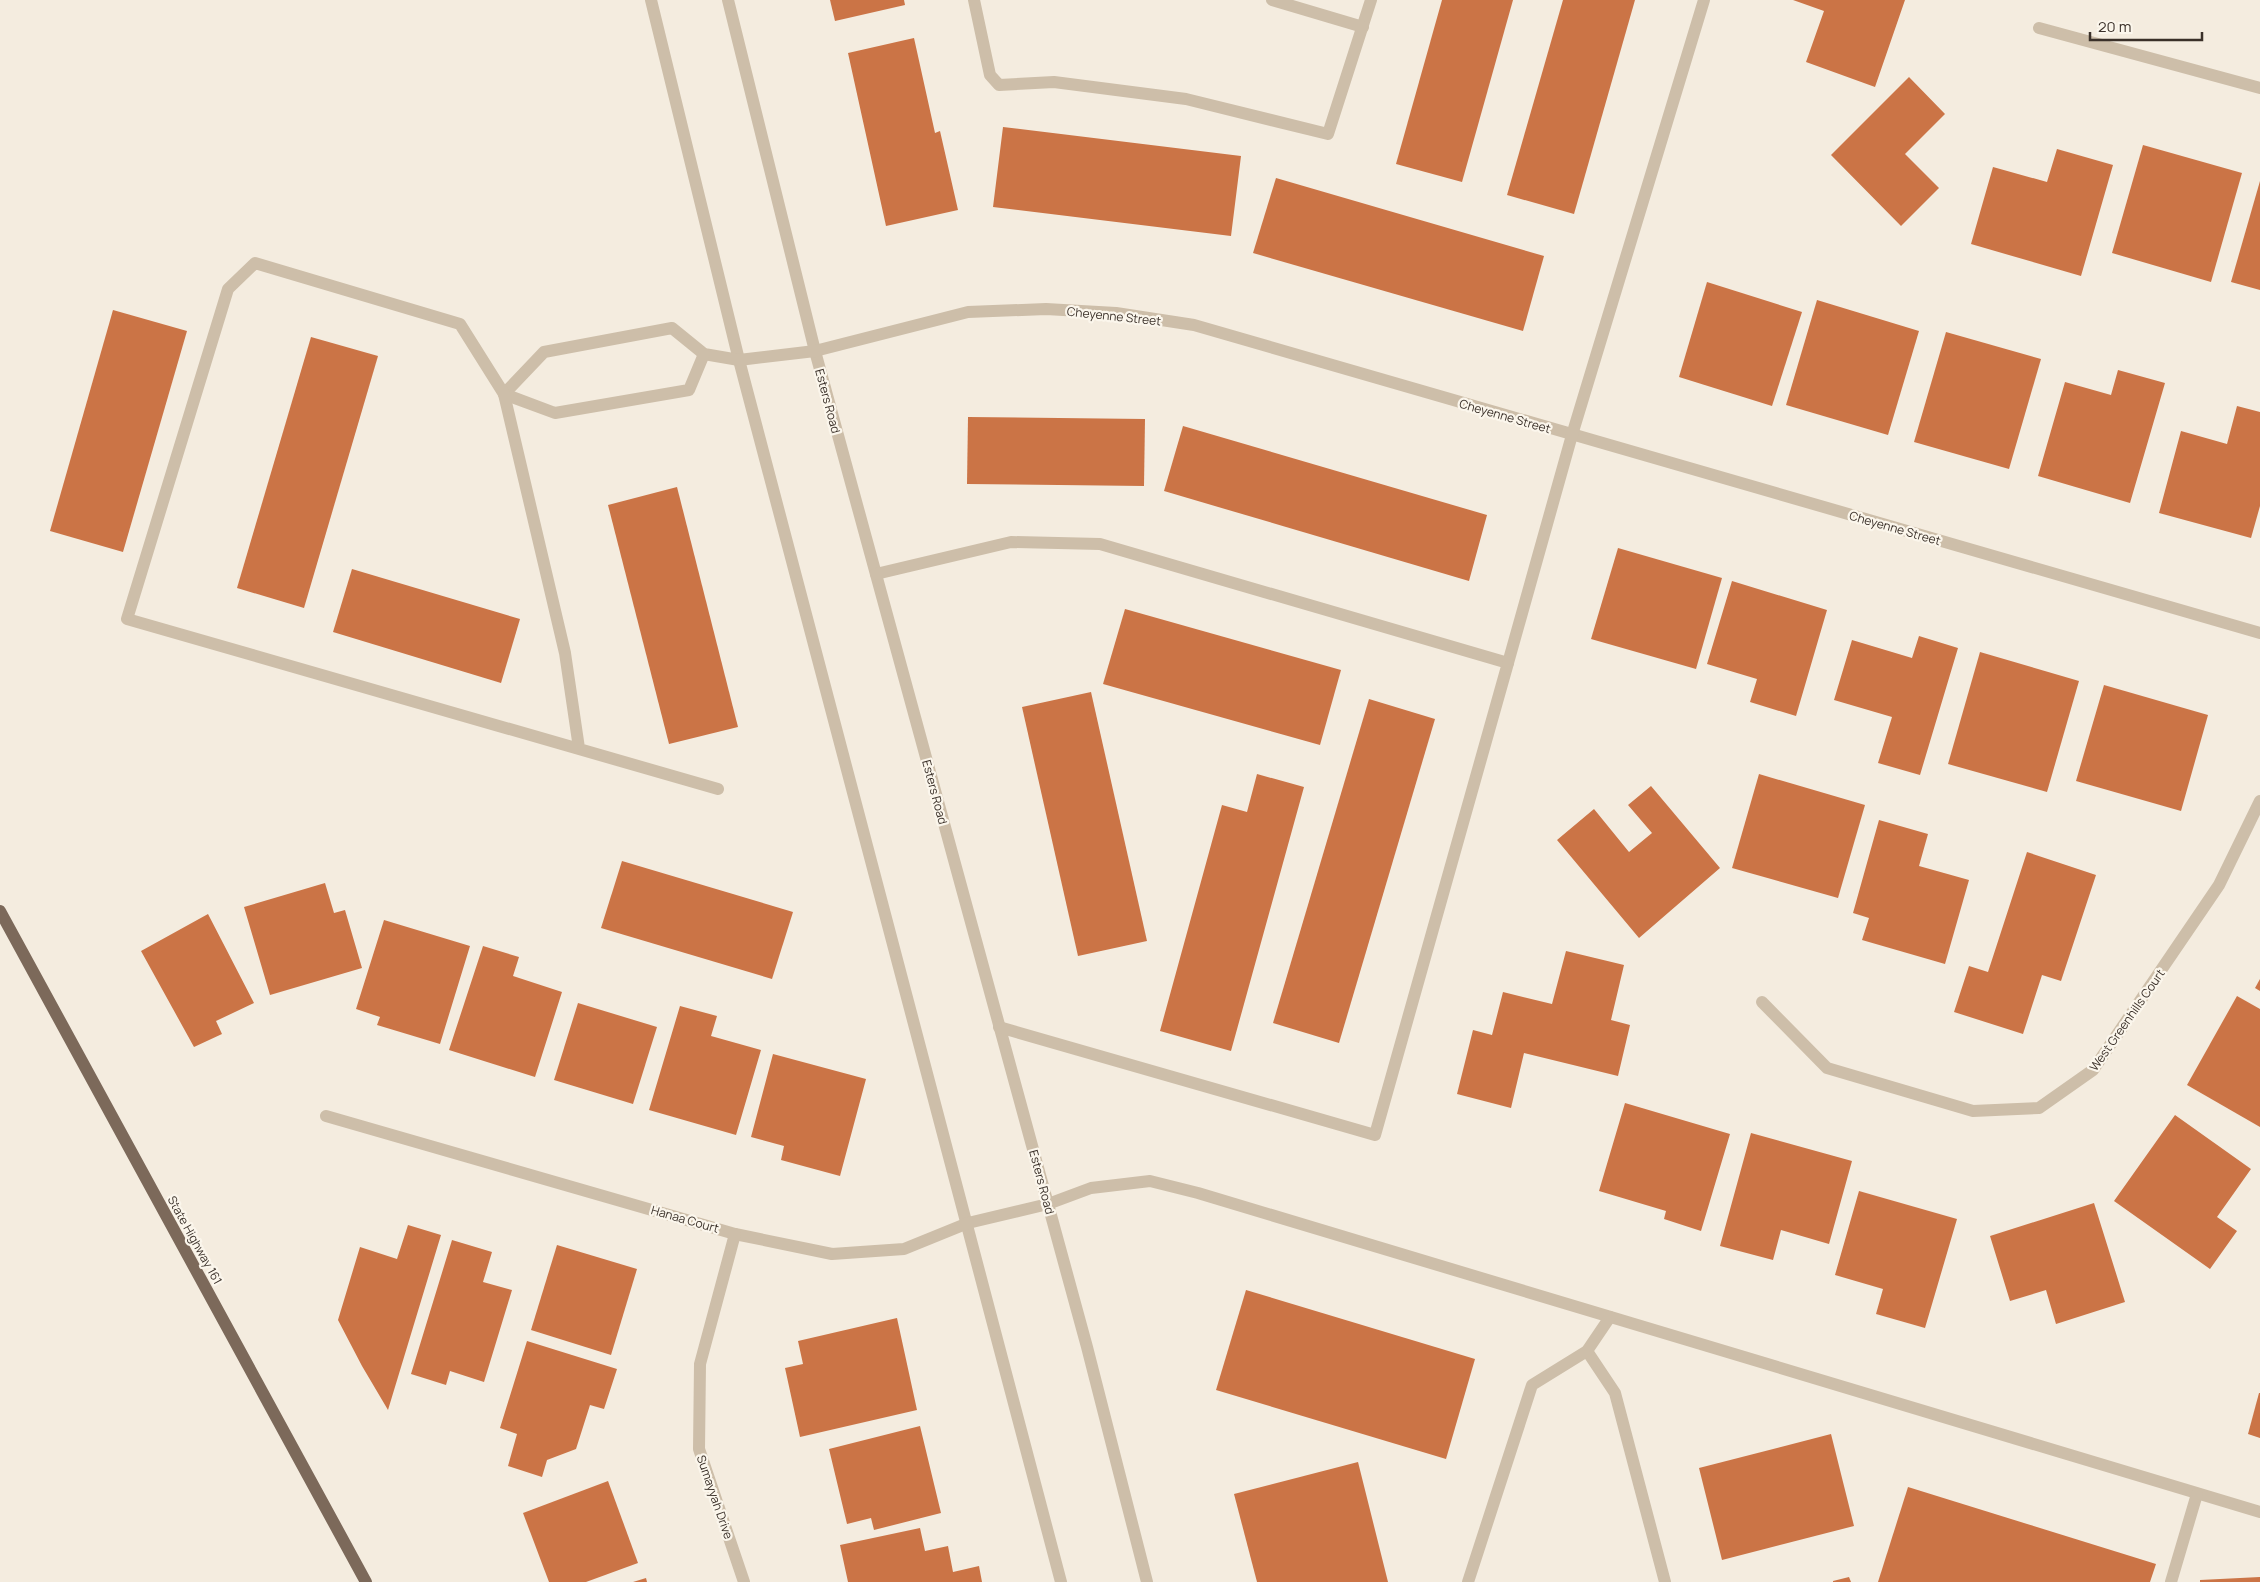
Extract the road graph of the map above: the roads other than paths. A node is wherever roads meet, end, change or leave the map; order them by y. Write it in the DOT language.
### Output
graph roads {
  1 [pos="651,0"];
  2 [pos="728,0"];
  3 [pos="974,0"];
  4 [pos="1272,0"];
  5 [pos="1371,0"];
  6 [pos="1704,0"];
  7 [pos="1362,27"];
  8 [pos="2039,28"];
  9 [pos="2260,88"];
  10 [pos="815,351"];
  11 [pos="704,354"];
  12 [pos="740,360"];
  13 [pos="504,394"];
  14 [pos="1572,435"];
  15 [pos="876,574"];
  16 [pos="2260,633"];
  17 [pos="1508,663"];
  18 [pos="579,748"];
  19 [pos="718,789"];
  20 [pos="2260,801"];
  21 [pos="0,911"];
  22 [pos="1762,1002"];
  23 [pos="999,1027"];
  24 [pos="326,1116"];
  25 [pos="1048,1204"];
  26 [pos="968,1223"];
  27 [pos="735,1234"];
  28 [pos="1610,1317"];
  29 [pos="1587,1351"];
  30 [pos="2198,1494"];
  31 [pos="2260,1512"];
  32 [pos="366,1582"];
  33 [pos="744,1582"];
  34 [pos="1061,1582"];
  35 [pos="1147,1582"];
  36 [pos="1468,1582"];
  37 [pos="1665,1582"];
  38 [pos="2171,1582"];
  1 -- 12 [label="street"];
  2 -- 10 [label="street, Esters Road"];
  3 -- 7 [label="street"];
  4 -- 7 [label="street"];
  5 -- 7 [label="street"];
  6 -- 14 [label="street"];
  8 -- 9 [label="street"];
  10 -- 12 [label="street, Cheyenne Street"];
  10 -- 14 [label="street, Cheyenne Street"];
  10 -- 15 [label="street, Esters Road"];
  11 -- 12 [label="street, Cheyenne Street"];
  11 -- 13 [label="street"];
  11 -- 13 [label="street"];
  12 -- 26 [label="street"];
  13 -- 18 [label="street"];
  13 -- 18 [label="street"];
  14 -- 16 [label="street, Cheyenne Street"];
  14 -- 17 [label="street"];
  15 -- 17 [label="street"];
  15 -- 23 [label="street, Esters Road"];
  17 -- 23 [label="street"];
  18 -- 19 [label="street"];
  20 -- 22 [label="street, West Greenhills Court"];
  21 -- 32 [label="main road, State Highway 161"];
  23 -- 25 [label="street, Esters Road"];
  24 -- 27 [label="street, Hanaa Court"];
  25 -- 26 [label="street, Hanaa Court"];
  25 -- 28 [label="street, Hanaa Court"];
  25 -- 35 [label="street, Esters Road"];
  26 -- 27 [label="street, Hanaa Court"];
  26 -- 34 [label="street"];
  27 -- 33 [label="street, Sumayyah Drive"];
  28 -- 29 [label="street"];
  28 -- 30 [label="street, Hanaa Court"];
  29 -- 36 [label="street"];
  29 -- 37 [label="street"];
  30 -- 31 [label="street, Hanaa Court"];
  30 -- 38 [label="street"];
}
